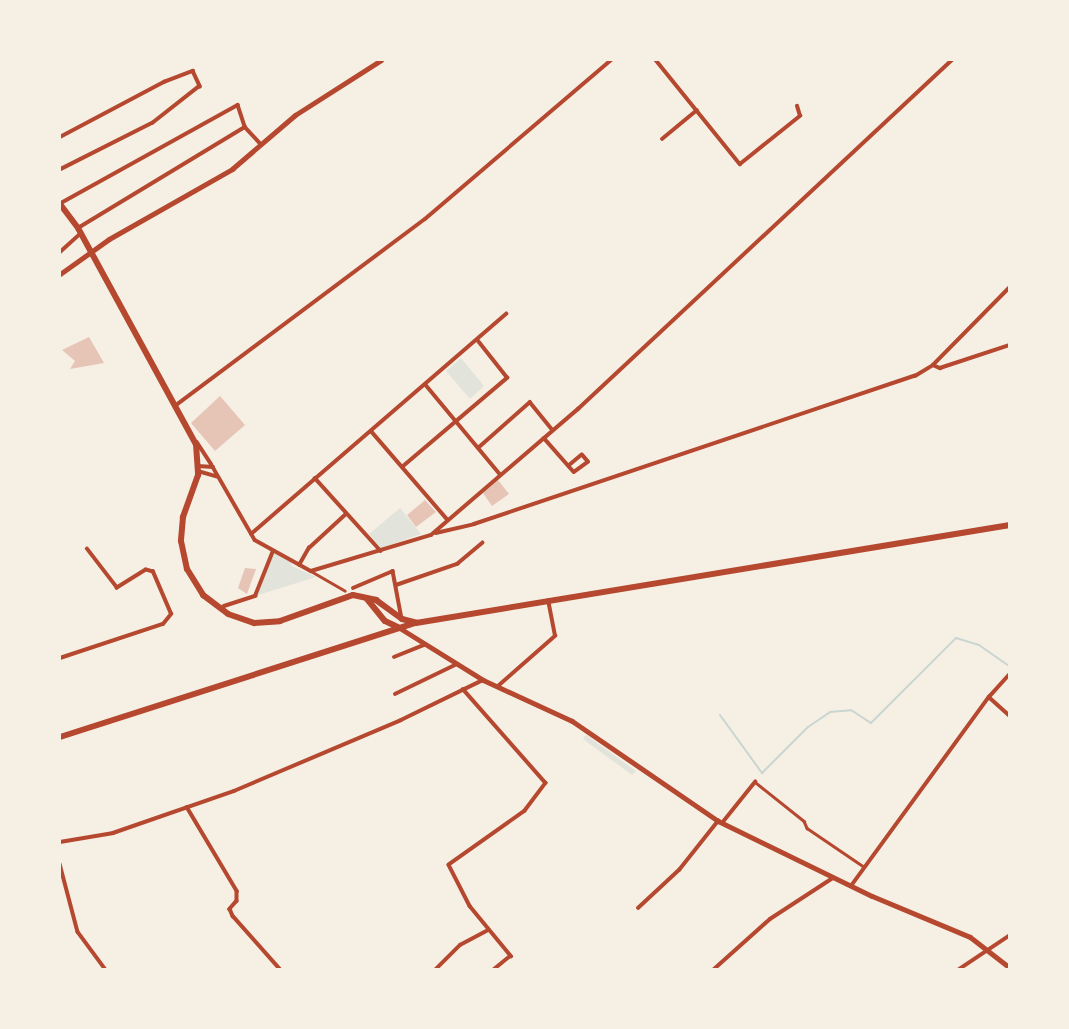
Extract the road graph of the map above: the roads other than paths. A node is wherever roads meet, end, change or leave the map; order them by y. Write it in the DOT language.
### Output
graph roads {
  1 [pos="381,60"];
  2 [pos="611,60"];
  3 [pos="656,60"];
  4 [pos="952,60"];
  5 [pos="797,106"];
  6 [pos="697,110"];
  7 [pos="245,127"];
  8 [pos="60,137"];
  9 [pos="662,139"];
  10 [pos="261,144"];
  11 [pos="60,170"];
  12 [pos="60,204"];
  13 [pos="80,231"];
  14 [pos="91,251"];
  15 [pos="60,252"];
  16 [pos="60,274"];
  17 [pos="1010,287"];
  18 [pos="506,314"];
  19 [pos="477,340"];
  20 [pos="1010,345"];
  21 [pos="933,365"];
  22 [pos="426,385"];
  23 [pos="174,407"];
  24 [pos="456,421"];
  25 [pos="553,430"];
  26 [pos="372,432"];
  27 [pos="193,438"];
  28 [pos="544,438"];
  29 [pos="478,447"];
  30 [pos="569,466"];
  31 [pos="213,467"];
  32 [pos="402,467"];
  33 [pos="198,468"];
  34 [pos="500,474"];
  35 [pos="218,477"];
  36 [pos="315,478"];
  37 [pos="346,514"];
  38 [pos="448,520"];
  39 [pos="1010,525"];
  40 [pos="436,533"];
  41 [pos="251,534"];
  42 [pos="482,543"];
  43 [pos="87,550"];
  44 [pos="273,551"];
  45 [pos="381,551"];
  46 [pos="299,565"];
  47 [pos="311,571"];
  48 [pos="396,585"];
  49 [pos="353,588"];
  50 [pos="345,591"];
  51 [pos="358,595"];
  52 [pos="548,601"];
  53 [pos="225,606"];
  54 [pos="393,613"];
  55 [pos="382,618"];
  56 [pos="401,619"];
  57 [pos="416,622"];
  58 [pos="398,627"];
  59 [pos="373,635"];
  60 [pos="426,644"];
  61 [pos="394,657"];
  62 [pos="60,658"];
  63 [pos="457,664"];
  64 [pos="1010,674"];
  65 [pos="482,680"];
  66 [pos="498,685"];
  67 [pos="463,689"];
  68 [pos="396,694"];
  69 [pos="989,697"];
  70 [pos="1010,716"];
  71 [pos="60,737"];
  72 [pos="755,782"];
  73 [pos="187,807"];
  74 [pos="720,822"];
  75 [pos="60,842"];
  76 [pos="60,864"];
  77 [pos="863,866"];
  78 [pos="833,878"];
  79 [pos="851,886"];
  80 [pos="638,908"];
  81 [pos="488,930"];
  82 [pos="1010,934"];
  83 [pos="982,950"];
  84 [pos="1010,968"];
  85 [pos="106,970"];
  86 [pos="281,970"];
  87 [pos="435,970"];
  88 [pos="494,970"];
  89 [pos="713,970"];
  90 [pos="958,970"];
  1 -- 10 [label="main road"];
  2 -- 23 [label="street"];
  3 -- 6 [label="street"];
  4 -- 25 [label="street"];
  5 -- 6 [label="street"];
  6 -- 9 [label="street"];
  7 -- 10 [label="street"];
  7 -- 12 [label="street"];
  7 -- 13 [label="street"];
  8 -- 11 [label="street"];
  10 -- 14 [label="main road"];
  12 -- 13 [label="main road"];
  13 -- 14 [label="main road"];
  13 -- 15 [label="street"];
  14 -- 16 [label="main road"];
  14 -- 23 [label="main road"];
  17 -- 21 [label="street"];
  18 -- 19 [label="street"];
  19 -- 22 [label="street"];
  19 -- 24 [label="street"];
  20 -- 21 [label="street"];
  21 -- 40 [label="street"];
  22 -- 24 [label="street"];
  22 -- 26 [label="street"];
  23 -- 27 [label="main road"];
  24 -- 29 [label="street"];
  24 -- 32 [label="street"];
  25 -- 28 [label="street"];
  25 -- 29 [label="street"];
  26 -- 32 [label="street"];
  26 -- 36 [label="street"];
  27 -- 31 [label="street"];
  27 -- 33 [label="main road"];
  28 -- 30 [label="street"];
  28 -- 34 [label="street"];
  29 -- 34 [label="street"];
  30 -- 30 [label="street"];
  31 -- 33 [label="street"];
  31 -- 35 [label="street"];
  32 -- 38 [label="street"];
  33 -- 35 [label="street"];
  33 -- 51 [label="main road"];
  34 -- 38 [label="street"];
  35 -- 41 [label="street"];
  36 -- 37 [label="street"];
  36 -- 41 [label="street"];
  37 -- 45 [label="street"];
  37 -- 46 [label="street"];
  38 -- 40 [label="street"];
  39 -- 52 [label="main road"];
  40 -- 45 [label="street"];
  41 -- 44 [label="street"];
  42 -- 48 [label="street"];
  43 -- 62 [label="street"];
  44 -- 46 [label="street"];
  44 -- 53 [label="street"];
  45 -- 47 [label="street"];
  46 -- 47 [label="street"];
  47 -- 50 [label="street"];
  48 -- 49 [label="street"];
  48 -- 56 [label="street"];
  51 -- 54 [label="main road"];
  51 -- 55 [label="main road"];
  52 -- 57 [label="main road"];
  52 -- 66 [label="street"];
  54 -- 55 [label="street"];
  54 -- 56 [label="main road"];
  54 -- 58 [label="main road"];
  55 -- 58 [label="main road"];
  55 -- 59 [label="main road"];
  56 -- 57 [label="main road"];
  57 -- 58 [label="main road"];
  58 -- 59 [label="main road"];
  58 -- 60 [label="main road"];
  59 -- 71 [label="main road"];
  60 -- 61 [label="street"];
  60 -- 63 [label="main road"];
  63 -- 65 [label="main road"];
  63 -- 68 [label="street"];
  64 -- 69 [label="street"];
  65 -- 66 [label="main road"];
  65 -- 67 [label="street"];
  66 -- 74 [label="main road"];
  67 -- 73 [label="street"];
  67 -- 81 [label="street"];
  69 -- 70 [label="street"];
  69 -- 77 [label="street"];
  72 -- 74 [label="street"];
  72 -- 77 [label="street"];
  73 -- 75 [label="street"];
  73 -- 86 [label="street"];
  74 -- 78 [label="main road"];
  74 -- 80 [label="street"];
  76 -- 85 [label="street"];
  77 -- 79 [label="street"];
  78 -- 79 [label="main road"];
  78 -- 89 [label="street"];
  79 -- 83 [label="main road"];
  81 -- 87 [label="street"];
  81 -- 88 [label="street"];
  82 -- 83 [label="street"];
  83 -- 84 [label="main road"];
  83 -- 90 [label="street"];
}
